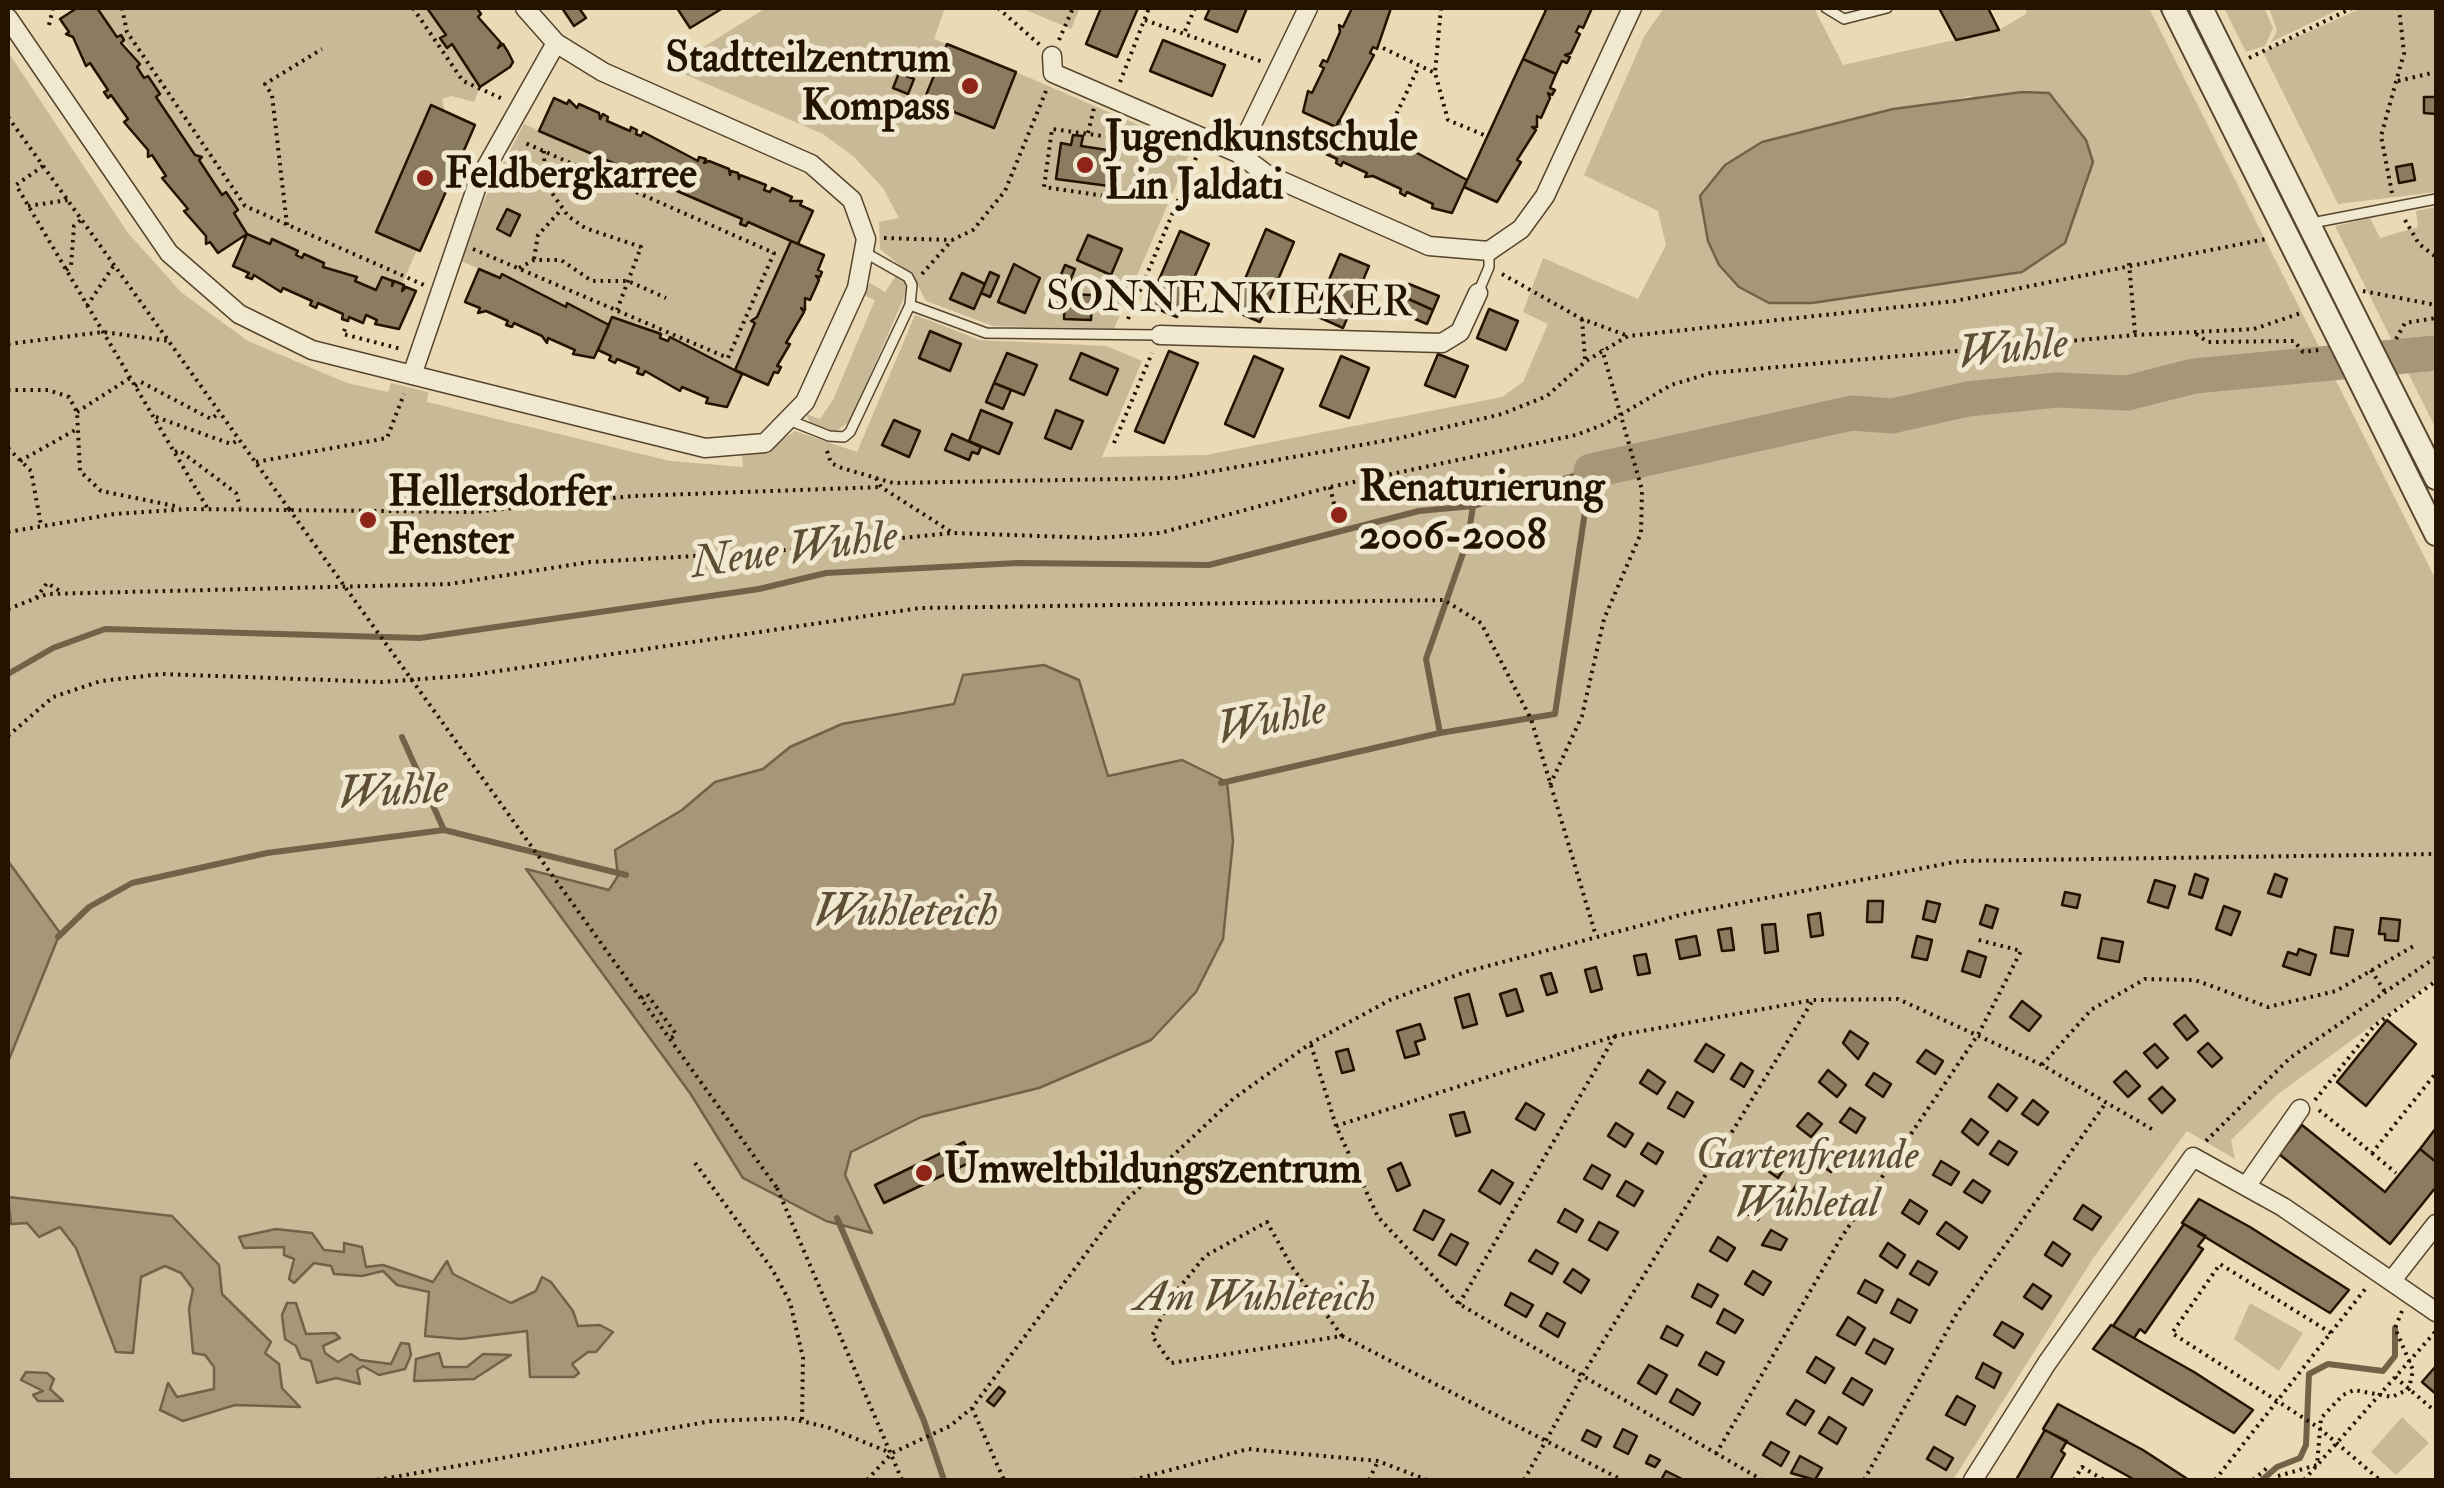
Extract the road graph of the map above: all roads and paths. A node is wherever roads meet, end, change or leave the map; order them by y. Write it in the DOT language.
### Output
graph roads {
  1 [pos="53,8"];
  2 [pos="122,8"];
  3 [pos="413,8"];
  4 [pos="526,8"];
  5 [pos="998,8"];
  6 [pos="1072,8"];
  7 [pos="1149,8"];
  8 [pos="1194,8"];
  9 [pos="1308,8"];
  10 [pos="1442,8"];
  11 [pos="1632,8"];
  12 [pos="1826,8"];
  13 [pos="1887,8"];
  14 [pos="2174,8"];
  15 [pos="2202,8"];
  16 [pos="2352,8"];
  17 [pos="2399,8"];
  18 [pos="1008,9"];
  19 [pos="8,18"];
  20 [pos="1144,20"];
  21 [pos="49,25"];
  22 [pos="1185,31"];
  23 [pos="556,43"];
  24 [pos="322,48"];
  25 [pos="1382,48"];
  26 [pos="2245,61"];
  27 [pos="1053,65"];
  28 [pos="1419,66"];
  29 [pos="1280,68"];
  30 [pos="2436,72"];
  31 [pos="1434,73"];
  32 [pos="2398,81"];
  33 [pos="1107,97"];
  34 [pos="512,103"];
  35 [pos="8,116"];
  36 [pos="504,134"];
  37 [pos="1088,134"];
  38 [pos="1387,134"];
  39 [pos="1484,135"];
  40 [pos="1204,137"];
  41 [pos="1139,141"];
  42 [pos="544,151"];
  43 [pos="1238,153"];
  44 [pos="43,166"];
  45 [pos="1179,197"];
  46 [pos="1118,198"];
  47 [pos="2436,199"];
  48 [pos="68,200"];
  49 [pos="1192,202"];
  50 [pos="28,206"];
  51 [pos="2398,209"];
  52 [pos="562,210"];
  53 [pos="82,220"];
  54 [pos="2308,224"];
  55 [pos="287,225"];
  56 [pos="2266,239"];
  57 [pos="952,240"];
  58 [pos="455,241"];
  59 [pos="865,245"];
  60 [pos="2436,257"];
  61 [pos="1489,259"];
  62 [pos="534,260"];
  63 [pos="2128,263"];
  64 [pos="115,265"];
  65 [pos="519,268"];
  66 [pos="66,270"];
  67 [pos="628,282"];
  68 [pos="912,285"];
  69 [pos="438,291"];
  70 [pos="1478,292"];
  71 [pos="2367,292"];
  72 [pos="666,298"];
  73 [pos="910,305"];
  74 [pos="2436,305"];
  75 [pos="87,306"];
  76 [pos="616,310"];
  77 [pos="2302,312"];
  78 [pos="1582,318"];
  79 [pos="2436,318"];
  80 [pos="103,332"];
  81 [pos="2195,333"];
  82 [pos="1160,335"];
  83 [pos="2135,335"];
  84 [pos="1628,336"];
  85 [pos="1120,337"];
  86 [pos="2396,338"];
  87 [pos="170,342"];
  88 [pos="8,344"];
  89 [pos="2330,346"];
  90 [pos="1602,349"];
  91 [pos="1586,361"];
  92 [pos="412,376"];
  93 [pos="130,378"];
  94 [pos="135,386"];
  95 [pos="8,390"];
  96 [pos="76,412"];
  97 [pos="220,412"];
  98 [pos="1623,414"];
  99 [pos="154,418"];
  100 [pos="791,421"];
  101 [pos="78,428"];
  102 [pos="829,436"];
  103 [pos="240,440"];
  104 [pos="1114,443"];
  105 [pos="8,448"];
  106 [pos="174,452"];
  107 [pos="20,461"];
  108 [pos="255,462"];
  109 [pos="876,478"];
  110 [pos="2436,478"];
  111 [pos="881,488"];
  112 [pos="1330,488"];
  113 [pos="208,508"];
  114 [pos="189,509"];
  115 [pos="241,509"];
  116 [pos="289,509"];
  117 [pos="1336,512"];
  118 [pos="41,525"];
  119 [pos="8,532"];
  120 [pos="953,532"];
  121 [pos="2436,534"];
  122 [pos="64,594"];
  123 [pos="36,598"];
  124 [pos="8,609"];
  125 [pos="8,736"];
  126 [pos="1550,785"];
  127 [pos="2436,854"];
  128 [pos="1596,936"];
  129 [pos="1975,938"];
  130 [pos="2417,944"];
  131 [pos="2436,958"];
  132 [pos="2372,970"];
  133 [pos="2436,982"];
  134 [pos="2385,992"];
  135 [pos="641,998"];
  136 [pos="1813,1000"];
  137 [pos="2406,1001"];
  138 [pos="2412,1005"];
  139 [pos="661,1013"];
  140 [pos="655,1018"];
  141 [pos="1979,1034"];
  142 [pos="1615,1036"];
  143 [pos="670,1039"];
  144 [pos="1311,1043"];
  145 [pos="2042,1065"];
  146 [pos="2436,1073"];
  147 [pos="2106,1104"];
  148 [pos="2306,1107"];
  149 [pos="1336,1126"];
  150 [pos="2154,1131"];
  151 [pos="2372,1152"];
  152 [pos="2193,1156"];
  153 [pos="695,1164"];
  154 [pos="2396,1173"];
  155 [pos="2247,1185"];
  156 [pos="2436,1224"];
  157 [pos="2393,1279"];
  158 [pos="2372,1280"];
  159 [pos="1459,1304"];
  160 [pos="2406,1305"];
  161 [pos="2436,1312"];
  162 [pos="2436,1331"];
  163 [pos="2330,1333"];
  164 [pos="1342,1336"];
  165 [pos="2410,1361"];
  166 [pos="1582,1376"];
  167 [pos="2396,1377"];
  168 [pos="2409,1389"];
  169 [pos="2382,1393"];
  170 [pos="2278,1400"];
  171 [pos="972,1408"];
  172 [pos="2436,1412"];
  173 [pos="802,1422"];
  174 [pos="2318,1428"];
  175 [pos="1543,1441"];
  176 [pos="2337,1443"];
  177 [pos="892,1454"];
  178 [pos="1716,1454"];
  179 [pos="1378,1461"];
  180 [pos="2317,1465"];
  181 [pos="2267,1468"];
  182 [pos="2278,1476"];
  183 [pos="377,1480"];
  184 [pos="724,1480"];
  185 [pos="770,1480"];
  186 [pos="866,1480"];
  187 [pos="902,1480"];
  188 [pos="1004,1480"];
  189 [pos="1133,1480"];
  190 [pos="1369,1480"];
  191 [pos="1427,1480"];
  192 [pos="1524,1480"];
  193 [pos="1622,1480"];
  194 [pos="1762,1480"];
  195 [pos="1864,1480"];
  196 [pos="1972,1480"];
  197 [pos="2074,1480"];
  198 [pos="2104,1480"];
  199 [pos="2215,1480"];
  200 [pos="2253,1480"];
  201 [pos="2304,1480"];
  202 [pos="2380,1480"];
  1 -- 21 [label="path"];
  2 -- 55 [label="path"];
  3 -- 34 [label="path"];
  4 -- 23 [label="street"];
  5 -- 18 [label="path"];
  6 -- 27 [label="path"];
  7 -- 20 [label="path"];
  8 -- 22 [label="path"];
  9 -- 29 [label="street"];
  10 -- 31 [label="path"];
  11 -- 61 [label="street"];
  12 -- 13 [label="lane"];
  14 -- 89 [label="street"];
  15 -- 54 [label="street"];
  16 -- 26 [label="path"];
  17 -- 32 [label="path"];
  18 -- 27 [label="path"];
  19 -- 92 [label="street"];
  20 -- 22 [label="path"];
  20 -- 33 [label="path"];
  22 -- 29 [label="path"];
  23 -- 36 [label="street"];
  23 -- 59 [label="street"];
  24 -- 55 [label="path"];
  25 -- 28 [label="path"];
  27 -- 33 [label="street"];
  27 -- 57 [label="path"];
  28 -- 31 [label="path"];
  28 -- 38 [label="path"];
  29 -- 43 [label="street"];
  30 -- 32 [label="path"];
  31 -- 39 [label="path"];
  32 -- 51 [label="path"];
  33 -- 37 [label="path"];
  33 -- 40 [label="street"];
  35 -- 44 [label="path"];
  36 -- 42 [label="path"];
  36 -- 58 [label="street"];
  37 -- 41 [label="path"];
  37 -- 46 [label="path"];
  40 -- 43 [label="street"];
  40 -- 45 [label="path"];
  42 -- 52 [label="path"];
  42 -- 76 [label="path"];
  43 -- 61 [label="street"];
  44 -- 48 [label="path"];
  44 -- 50 [label="path"];
  45 -- 49 [label="path"];
  45 -- 85 [label="path"];
  47 -- 51 [label="lane"];
  48 -- 50 [label="path"];
  48 -- 53 [label="path"];
  50 -- 66 [label="path"];
  51 -- 54 [label="lane"];
  51 -- 60 [label="path"];
  52 -- 62 [label="path"];
  52 -- 67 [label="path"];
  53 -- 64 [label="path"];
  53 -- 66 [label="path"];
  54 -- 110 [label="street, bridge"];
  55 -- 69 [label="path"];
  56 -- 63 [label="path"];
  57 -- 59 [label="path"];
  57 -- 68 [label="path"];
  58 -- 65 [label="path"];
  58 -- 69 [label="street"];
  59 -- 68 [label="lane"];
  59 -- 100 [label="street"];
  61 -- 70 [label="lane, SONNENKIEKER"];
  61 -- 78 [label="path"];
  62 -- 65 [label="path"];
  62 -- 67 [label="path"];
  63 -- 83 [label="path"];
  63 -- 84 [label="path"];
  64 -- 75 [label="path"];
  64 -- 87 [label="path"];
  65 -- 76 [label="path"];
  66 -- 75 [label="path"];
  67 -- 72 [label="path"];
  67 -- 76 [label="path"];
  68 -- 73 [label="lane"];
  69 -- 92 [label="street"];
  70 -- 82 [label="street, SONNENKIEKER"];
  71 -- 74 [label="path"];
  73 -- 85 [label="lane, SONNENKIEKER"];
  73 -- 102 [label="lane"];
  75 -- 80 [label="path"];
  77 -- 81 [label="path"];
  78 -- 84 [label="path"];
  78 -- 91 [label="path"];
  79 -- 86 [label="path"];
  80 -- 87 [label="path"];
  80 -- 88 [label="path"];
  80 -- 93 [label="path"];
  81 -- 83 [label="path"];
  81 -- 89 [label="path"];
  82 -- 85 [label="lane, SONNENKIEKER"];
  82 -- 104 [label="path"];
  83 -- 98 [label="path"];
  84 -- 90 [label="path"];
  87 -- 97 [label="path"];
  89 -- 121 [label="street, bridge"];
  90 -- 91 [label="path"];
  90 -- 98 [label="path"];
  91 -- 109 [label="path"];
  92 -- 100 [label="street"];
  92 -- 108 [label="path"];
  93 -- 94 [label="path"];
  93 -- 96 [label="path"];
  94 -- 97 [label="path"];
  94 -- 99 [label="path"];
  95 -- 96 [label="path"];
  96 -- 101 [label="path"];
  97 -- 103 [label="path"];
  98 -- 112 [label="path"];
  98 -- 126 [label="path"];
  99 -- 103 [label="path"];
  99 -- 106 [label="path"];
  100 -- 102 [label="lane"];
  101 -- 107 [label="path"];
  101 -- 114 [label="path"];
  102 -- 109 [label="path"];
  103 -- 108 [label="path"];
  105 -- 107 [label="path"];
  106 -- 113 [label="path"];
  106 -- 115 [label="path"];
  107 -- 118 [label="path"];
  108 -- 116 [label="path"];
  109 -- 111 [label="path"];
  111 -- 116 [label="path"];
  111 -- 120 [label="path"];
  112 -- 117 [label="path"];
  112 -- 120 [label="path"];
  113 -- 114 [label="path"];
  113 -- 115 [label="path"];
  114 -- 118 [label="path"];
  115 -- 116 [label="path"];
  116 -- 135 [label="path, bridge"];
  118 -- 119 [label="path"];
  120 -- 122 [label="path"];
  122 -- 123 [label="path"];
  122 -- 123 [label="path"];
  123 -- 124 [label="path"];
  125 -- 126 [label="path"];
  126 -- 128 [label="path"];
  127 -- 128 [label="path"];
  128 -- 144 [label="path"];
  129 -- 141 [label="path"];
  130 -- 132 [label="path"];
  131 -- 134 [label="path"];
  132 -- 134 [label="path"];
  132 -- 145 [label="path"];
  133 -- 137 [label="path"];
  134 -- 152 [label="path"];
  135 -- 139 [label="path"];
  135 -- 140 [label="path, bridge"];
  136 -- 141 [label="path"];
  136 -- 142 [label="path"];
  136 -- 166 [label="path"];
  137 -- 138 [label="path"];
  137 -- 148 [label="path"];
  139 -- 140 [label="path"];
  139 -- 143 [label="path"];
  140 -- 143 [label="path, bridge"];
  141 -- 145 [label="path"];
  141 -- 178 [label="path"];
  142 -- 149 [label="path"];
  142 -- 159 [label="path"];
  143 -- 177 [label="path, bridge"];
  144 -- 149 [label="path"];
  144 -- 171 [label="path"];
  145 -- 147 [label="path"];
  146 -- 151 [label="path"];
  147 -- 150 [label="path"];
  147 -- 195 [label="path"];
  148 -- 151 [label="path"];
  148 -- 155 [label="street"];
  149 -- 159 [label="path"];
  151 -- 154 [label="path"];
  152 -- 155 [label="street"];
  152 -- 196 [label="street"];
  153 -- 173 [label="path"];
  155 -- 157 [label="street"];
  156 -- 157 [label="street"];
  157 -- 161 [label="street"];
  158 -- 163 [label="path"];
  159 -- 166 [label="path"];
  160 -- 165 [label="path"];
  162 -- 165 [label="path"];
  163 -- 170 [label="path"];
  163 -- 170 [label="path"];
  164 -- 164 [label="path"];
  164 -- 175 [label="path"];
  165 -- 167 [label="path"];
  165 -- 168 [label="path"];
  166 -- 175 [label="path"];
  166 -- 178 [label="path"];
  167 -- 168 [label="path"];
  167 -- 169 [label="path"];
  168 -- 169 [label="path"];
  168 -- 172 [label="path"];
  169 -- 174 [label="path"];
  169 -- 176 [label="path"];
  170 -- 174 [label="path"];
  170 -- 199 [label="path"];
  171 -- 177 [label="path"];
  171 -- 188 [label="path"];
  173 -- 177 [label="path"];
  173 -- 183 [label="path"];
  174 -- 176 [label="path"];
  174 -- 180 [label="path"];
  175 -- 192 [label="path"];
  175 -- 193 [label="path"];
  176 -- 180 [label="path"];
  176 -- 202 [label="path"];
  177 -- 186 [label="path"];
  177 -- 187 [label="path"];
  178 -- 194 [label="path"];
  179 -- 189 [label="path"];
  179 -- 190 [label="path"];
  179 -- 191 [label="path"];
  180 -- 182 [label="path"];
  180 -- 201 [label="path"];
  181 -- 200 [label="path"];
  184 -- 185 [label="path"];
  197 -- 198 [label="path"];
}
